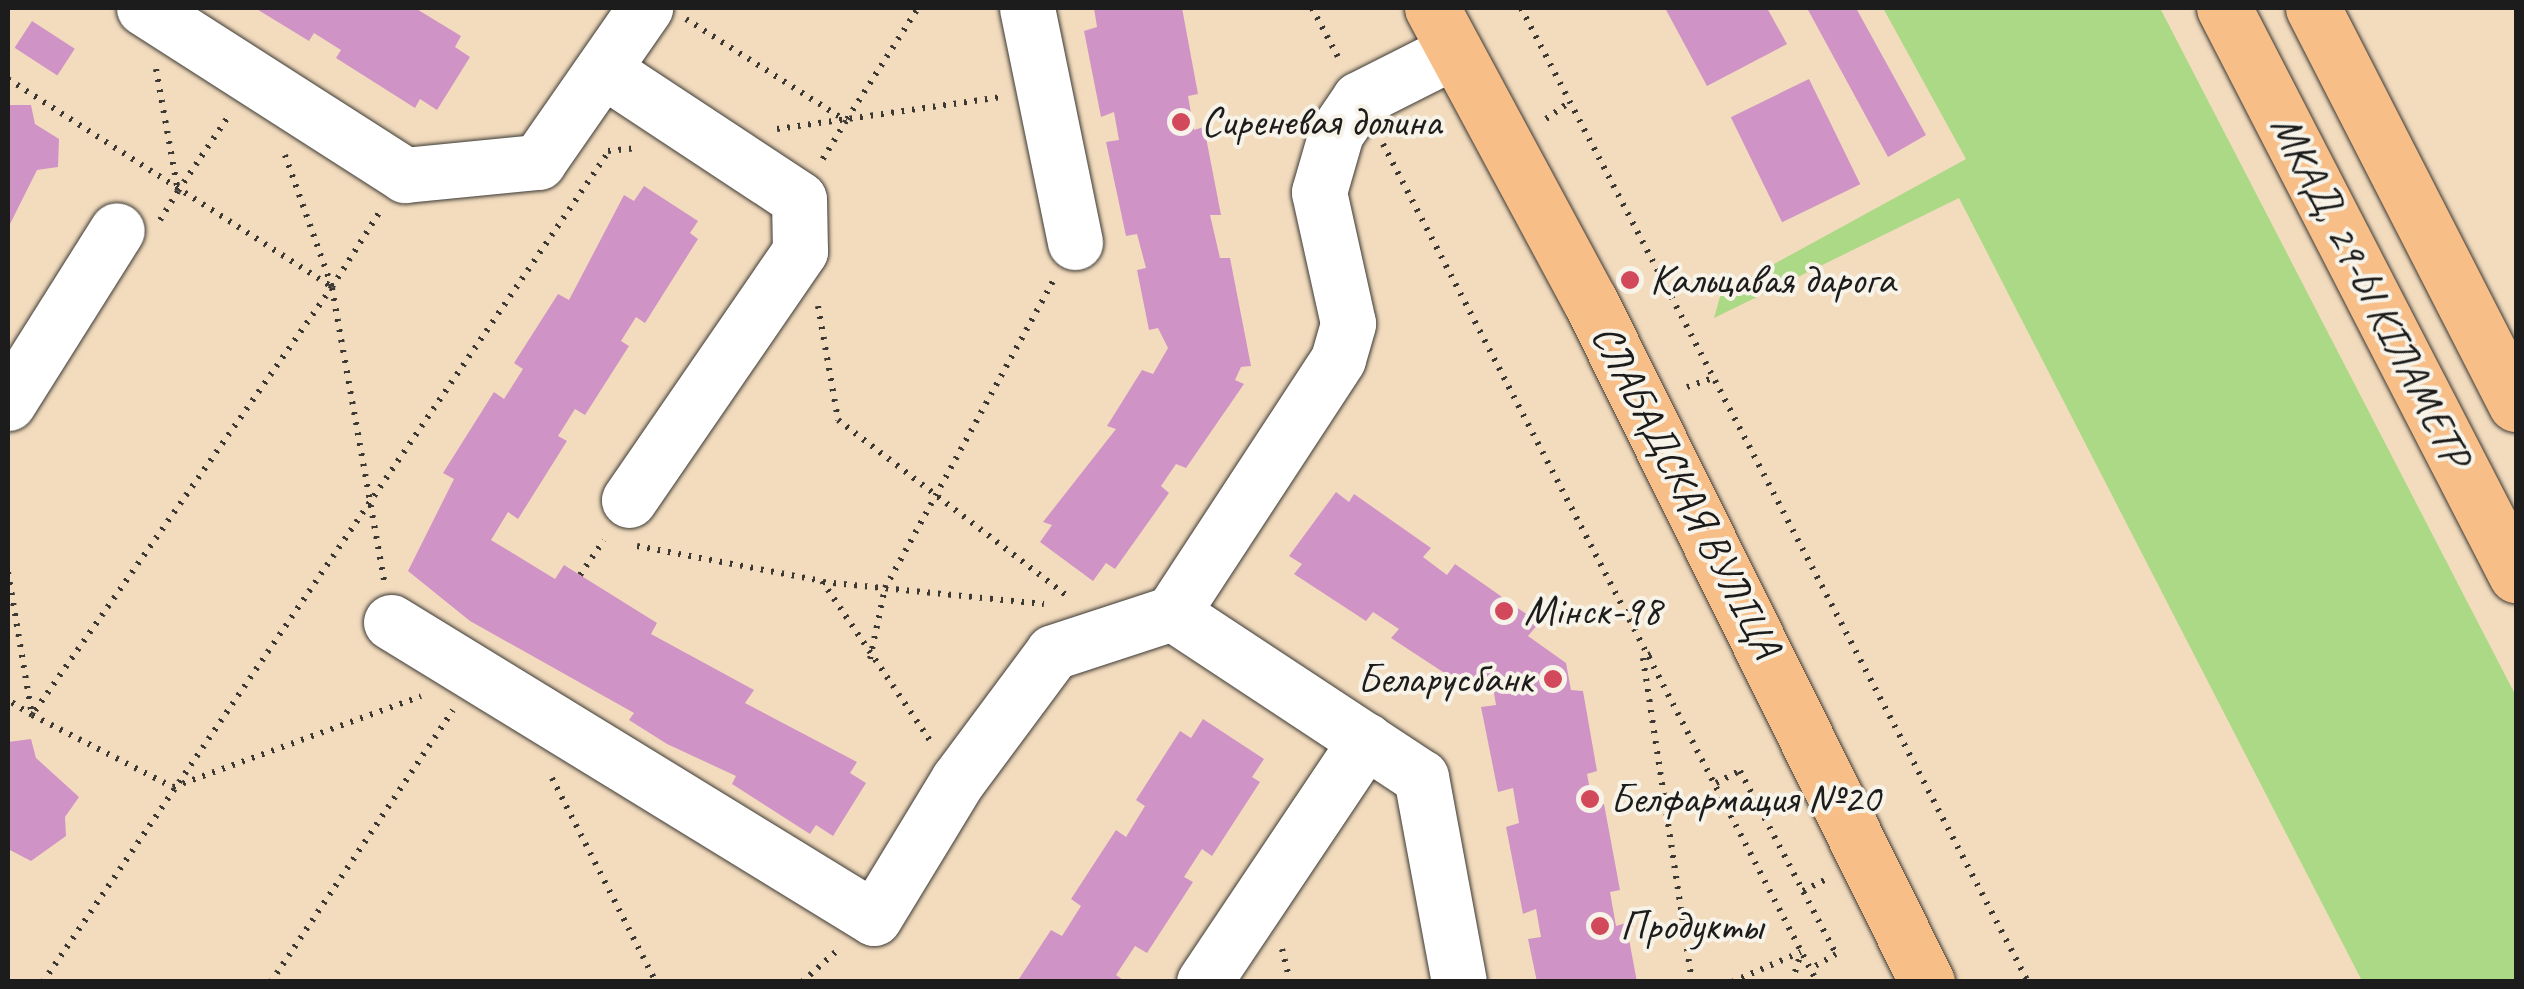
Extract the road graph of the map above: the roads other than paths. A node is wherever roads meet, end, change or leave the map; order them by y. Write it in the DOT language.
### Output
graph roads {
  1 [pos="144,8"];
  2 [pos="645,8"];
  3 [pos="1027,8"];
  4 [pos="2224,8"];
  5 [pos="2313,8"];
  6 [pos="1442,29"];
  7 [pos="605,71"];
  8 [pos="117,230"];
  9 [pos="1074,242"];
  10 [pos="8,403"];
  11 [pos="2516,404"];
  12 [pos="616,520"];
  13 [pos="2516,574"];
  14 [pos="1172,613"];
  15 [pos="391,622"];
  16 [pos="1366,740"];
  17 [pos="1204,982"];
  18 [pos="1459,982"];
  19 [pos="1928,982"];
  1 -- 7 [label="lane"];
  2 -- 7 [label="lane"];
  3 -- 9 [label="lane"];
  4 -- 13 [label="main road, МКАД, 29-Ы КІЛАМЕТР"];
  5 -- 11 [label="main road, МКАД, 29-Ы КІЛАМЕТР"];
  6 -- 14 [label="lane"];
  6 -- 19 [label="main road, СЛАБАДСКАЯ ВУЛІЦА"];
  7 -- 12 [label="lane"];
  8 -- 10 [label="lane"];
  14 -- 15 [label="lane"];
  14 -- 16 [label="lane"];
  16 -- 17 [label="lane"];
  16 -- 18 [label="lane"];
}
